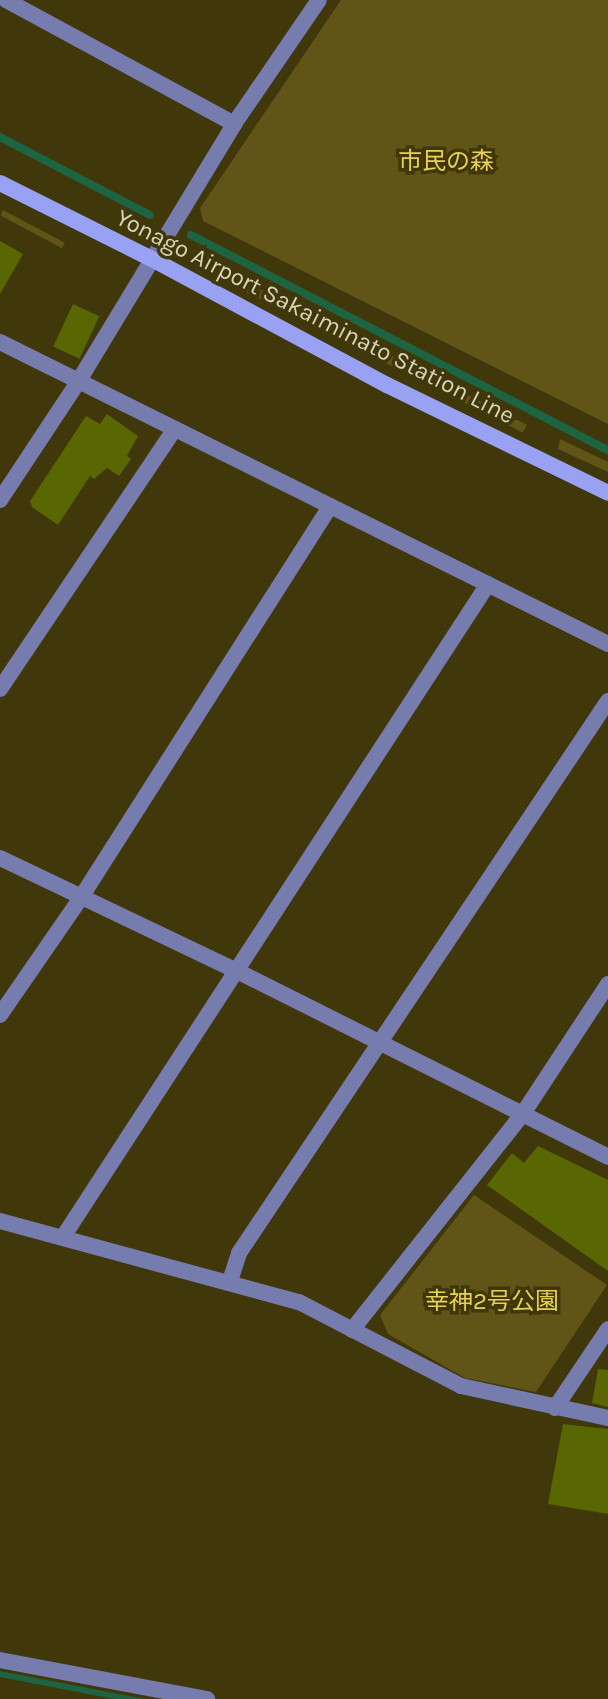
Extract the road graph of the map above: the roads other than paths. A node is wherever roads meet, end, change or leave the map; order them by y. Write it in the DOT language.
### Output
graph roads {
  1 [pos="6,0"];
  2 [pos="319,0"];
  3 [pos="234,124"];
  4 [pos="0,183"];
  5 [pos="150,258"];
  6 [pos="0,342"];
  7 [pos="78,382"];
  8 [pos="174,430"];
  9 [pos="608,493"];
  10 [pos="0,500"];
  11 [pos="330,507"];
  12 [pos="488,584"];
  13 [pos="608,644"];
  14 [pos="0,689"];
  15 [pos="608,701"];
  16 [pos="0,858"];
  17 [pos="80,899"];
  18 [pos="237,971"];
  19 [pos="608,984"];
  20 [pos="0,1015"];
  21 [pos="379,1044"];
  22 [pos="522,1115"];
  23 [pos="608,1157"];
  24 [pos="0,1221"];
  25 [pos="63,1237"];
  26 [pos="230,1281"];
  27 [pos="608,1329"];
  28 [pos="352,1330"];
  29 [pos="555,1408"];
  30 [pos="608,1418"];
  31 [pos="0,1660"];
  32 [pos="207,1699"];
  1 -- 3 [label="street"];
  2 -- 3 [label="street"];
  3 -- 5 [label="street"];
  4 -- 5 [label="main road, Yonago Airport Sakaiminato Station Line"];
  5 -- 7 [label="street"];
  5 -- 9 [label="main road, Yonago Airport Sakaiminato Station Line"];
  6 -- 7 [label="street"];
  7 -- 8 [label="street"];
  7 -- 10 [label="street"];
  8 -- 11 [label="street"];
  8 -- 14 [label="street"];
  11 -- 12 [label="street"];
  11 -- 17 [label="street"];
  12 -- 13 [label="street"];
  12 -- 18 [label="street"];
  15 -- 21 [label="street"];
  16 -- 17 [label="street"];
  17 -- 18 [label="street"];
  17 -- 20 [label="street"];
  18 -- 21 [label="street"];
  18 -- 25 [label="street"];
  19 -- 22 [label="street"];
  21 -- 22 [label="street"];
  21 -- 26 [label="street"];
  22 -- 23 [label="street"];
  22 -- 28 [label="street"];
  24 -- 25 [label="street"];
  25 -- 26 [label="street"];
  26 -- 28 [label="street"];
  27 -- 29 [label="street"];
  28 -- 29 [label="street"];
  29 -- 30 [label="street"];
  31 -- 32 [label="street"];
}
